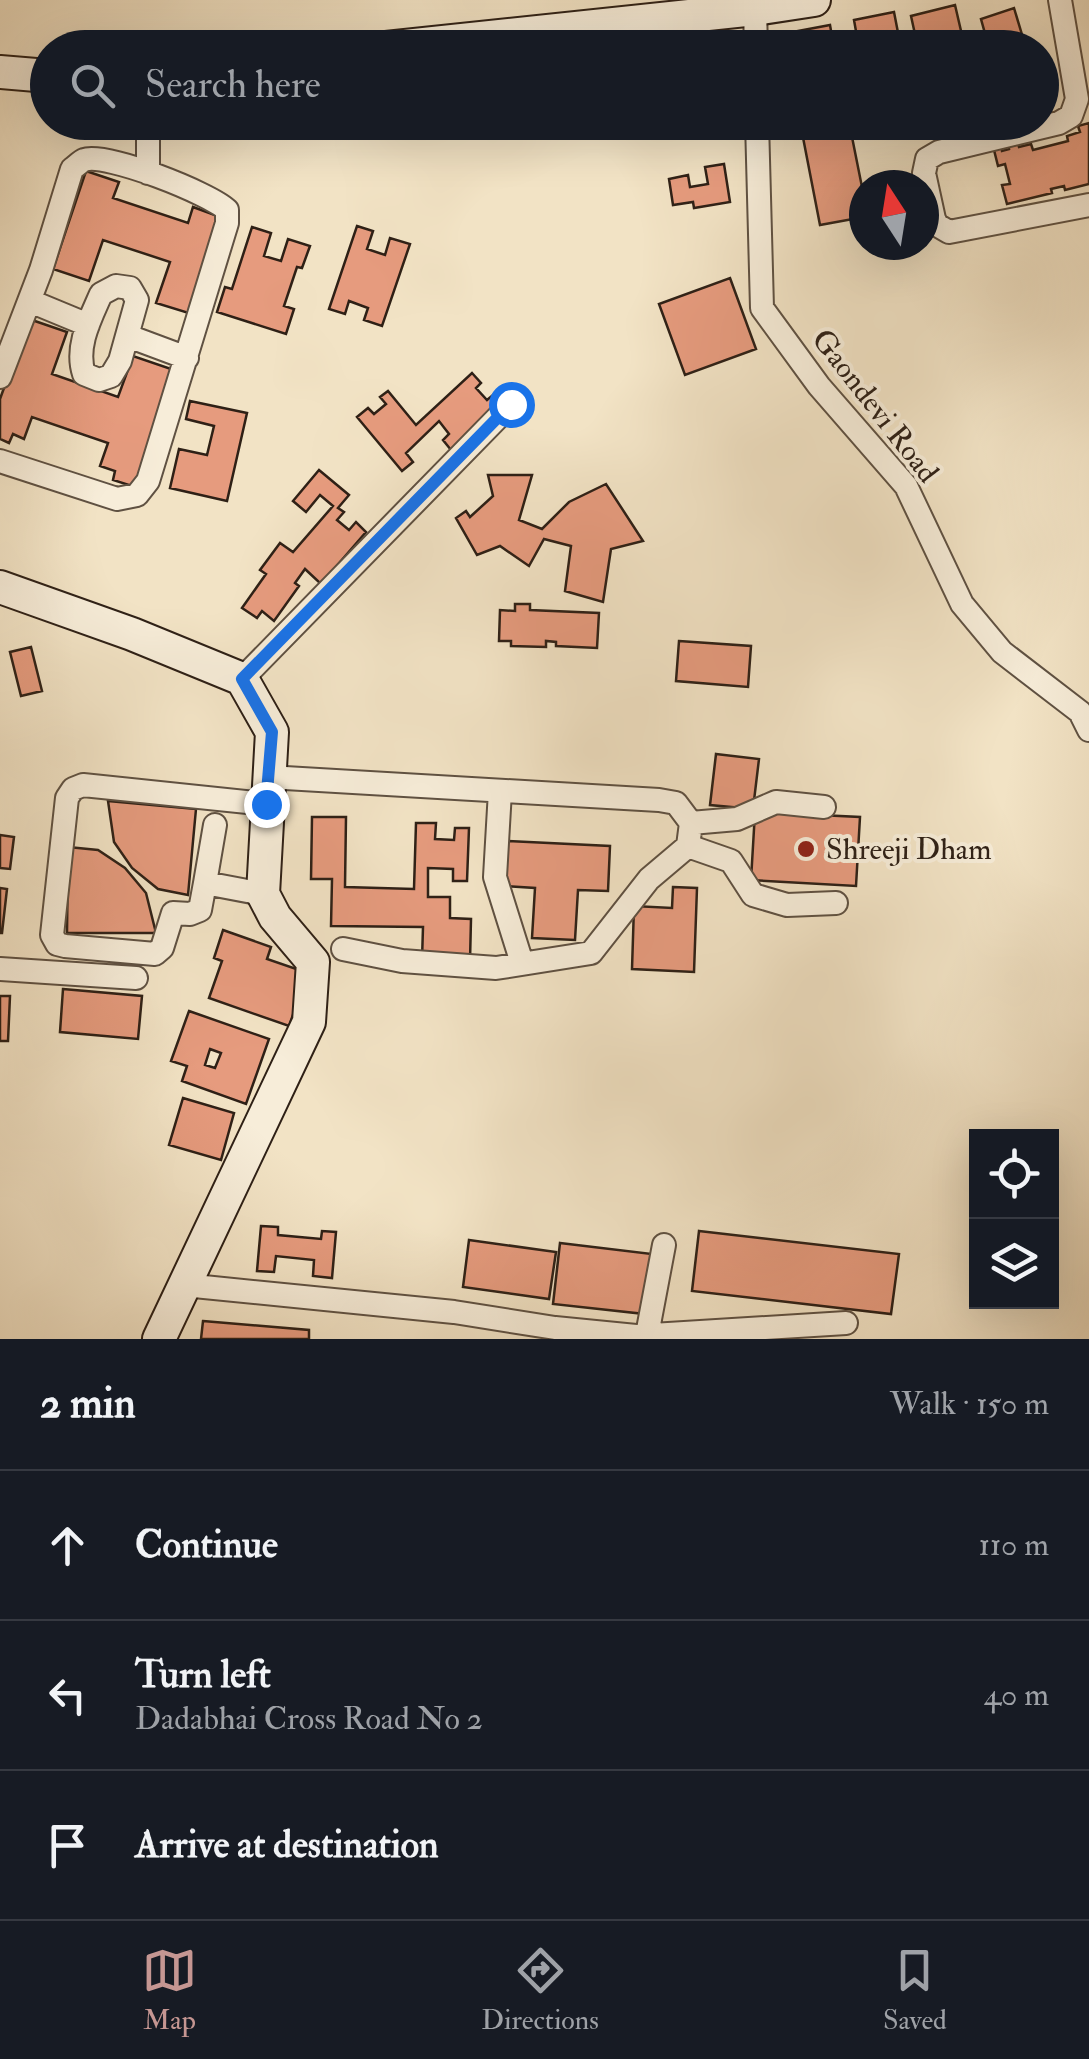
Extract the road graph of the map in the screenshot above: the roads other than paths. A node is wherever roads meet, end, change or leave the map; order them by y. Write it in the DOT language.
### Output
graph roads {
  1 [pos="814,0"];
  2 [pos="1060,0"];
  3 [pos="745,7"];
  4 [pos="626,11"];
  5 [pos="503,30"];
  6 [pos="0,72"];
  7 [pos="30,74"];
  8 [pos="1059,122"];
  9 [pos="148,140"];
  10 [pos="757,140"];
  11 [pos="988,140"];
  12 [pos="148,172"];
  13 [pos="1089,205"];
  14 [pos="30,301"];
  15 [pos="88,325"];
  16 [pos="128,336"];
  17 [pos="187,358"];
  18 [pos="0,377"];
  19 [pos="511,404"];
  20 [pos="0,461"];
  21 [pos="0,587"];
  22 [pos="242,679"];
  23 [pos="1089,730"];
  24 [pos="500,790"];
  25 [pos="267,791"];
  26 [pos="824,807"];
  27 [pos="215,825"];
  28 [pos="689,834"];
  29 [pos="215,879"];
  30 [pos="263,888"];
  31 [pos="836,904"];
  32 [pos="343,949"];
  33 [pos="522,964"];
  34 [pos="0,969"];
  35 [pos="136,978"];
  36 [pos="664,1245"];
  37 [pos="184,1285"];
  38 [pos="846,1323"];
  39 [pos="646,1335"];
  40 [pos="159,1339"];
  1 -- 3 [label="street"];
  2 -- 8 [label="street"];
  3 -- 4 [label="street"];
  4 -- 5 [label="street"];
  6 -- 7 [label="street"];
  9 -- 12 [label="street"];
  10 -- 23 [label="street, Gaondevi Road"];
  11 -- 13 [label="street"];
  12 -- 14 [label="street"];
  12 -- 17 [label="street"];
  14 -- 15 [label="street"];
  14 -- 18 [label="street"];
  15 -- 16 [label="street"];
  15 -- 16 [label="street"];
  16 -- 17 [label="street"];
  17 -- 20 [label="street"];
  19 -- 22 [label="street"];
  21 -- 22 [label="street"];
  22 -- 25 [label="street"];
  24 -- 25 [label="street"];
  24 -- 28 [label="street"];
  24 -- 33 [label="street"];
  25 -- 29 [label="street"];
  25 -- 30 [label="street"];
  26 -- 28 [label="street"];
  27 -- 29 [label="street"];
  28 -- 31 [label="street"];
  28 -- 33 [label="street"];
  29 -- 30 [label="street"];
  30 -- 37 [label="street"];
  32 -- 33 [label="street"];
  34 -- 35 [label="street"];
  36 -- 39 [label="street"];
  37 -- 39 [label="street"];
  37 -- 40 [label="street"];
  38 -- 39 [label="street"];
}
